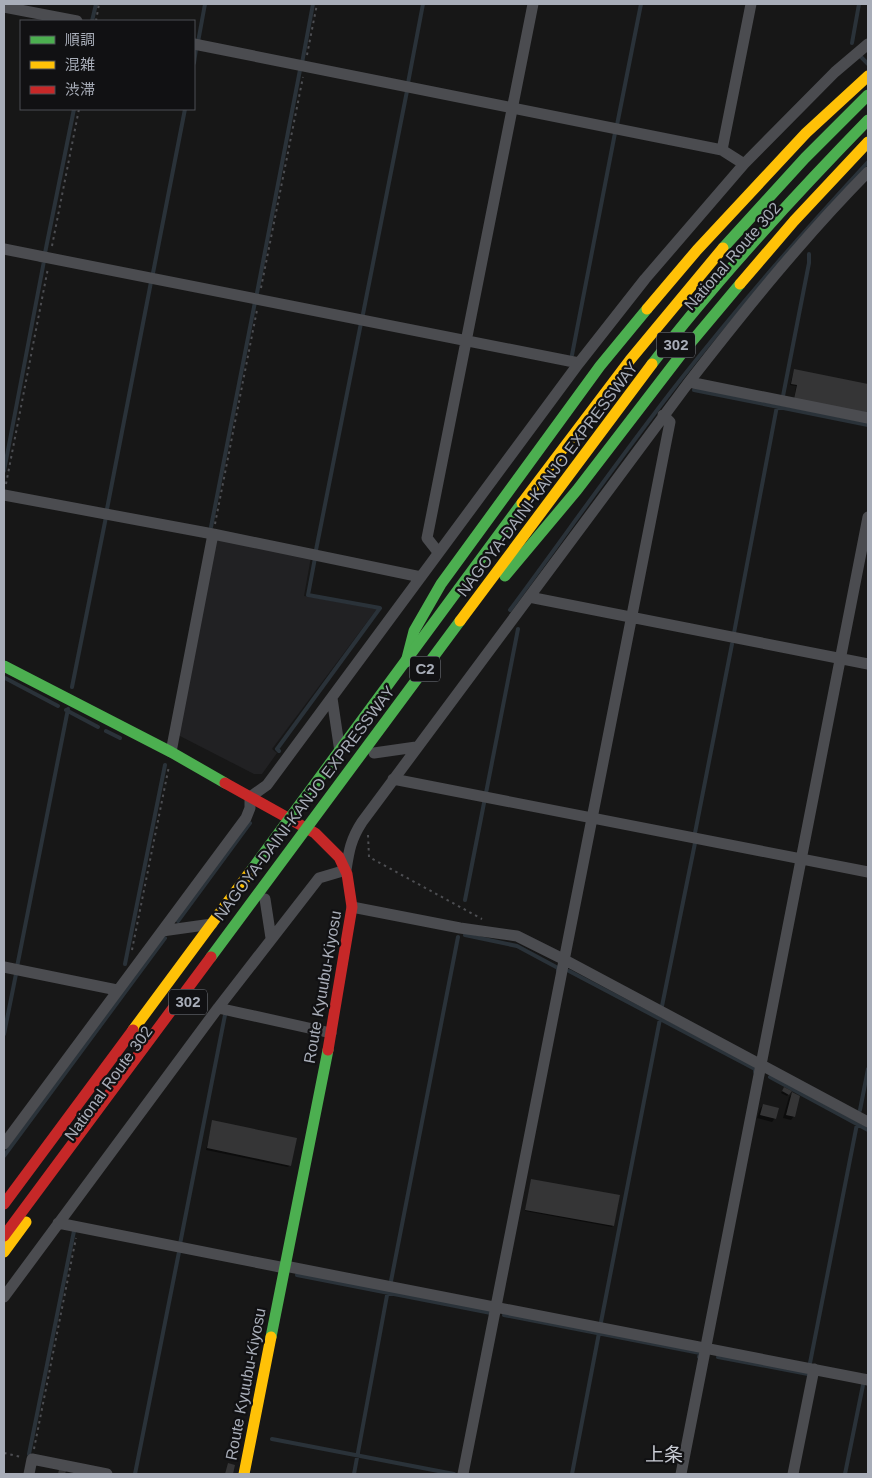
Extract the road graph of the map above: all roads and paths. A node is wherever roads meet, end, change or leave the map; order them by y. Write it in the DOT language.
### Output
graph roads {
  1 [pos="99,4"];
  2 [pos="317,4"];
  3 [pos="533,4"];
  4 [pos="751,4"];
  5 [pos="4,7"];
  6 [pos="73,20"];
  7 [pos="96,20"];
  8 [pos="195,44"];
  9 [pos="868,44"];
  10 [pos="305,66"];
  11 [pos="868,76"];
  12 [pos="868,95"];
  13 [pos="513,108"];
  14 [pos="79,110"];
  15 [pos="868,120"];
  16 [pos="868,132"];
  17 [pos="868,142"];
  18 [pos="722,150"];
  19 [pos="744,164"];
  20 [pos="867,175"];
  21 [pos="4,249"];
  22 [pos="50,258"];
  23 [pos="259,299"];
  24 [pos="466,341"];
  25 [pos="579,363"];
  26 [pos="688,382"];
  27 [pos="663,415"];
  28 [pos="868,418"];
  29 [pos="5,490"];
  30 [pos="868,517"];
  31 [pos="213,534"];
  32 [pos="438,552"];
  33 [pos="504,576"];
  34 [pos="421,577"];
  35 [pos="529,597"];
  36 [pos="632,617"];
  37 [pos="840,658"];
  38 [pos="868,664"];
  39 [pos="4,666"];
  40 [pos="332,698"];
  41 [pos="400,717"];
  42 [pos="416,748"];
  43 [pos="171,752"];
  44 [pos="374,753"];
  45 [pos="393,778"];
  46 [pos="346,790"];
  47 [pos="250,797"];
  48 [pos="592,818"];
  49 [pos="362,822"];
  50 [pos="315,833"];
  51 [pos="801,858"];
  52 [pos="346,870"];
  53 [pos="868,872"];
  54 [pos="265,899"];
  55 [pos="352,907"];
  56 [pos="251,918"];
  57 [pos="162,931"];
  58 [pos="493,932"];
  59 [pos="271,938"];
  60 [pos="131,958"];
  61 [pos="565,960"];
  62 [pos="4,967"];
  63 [pos="117,990"];
  64 [pos="218,1008"];
  65 [pos="331,1033"];
  66 [pos="761,1066"];
  67 [pos="868,1122"];
  68 [pos="4,1144"];
  69 [pos="4,1204"];
  70 [pos="58,1223"];
  71 [pos="78,1227"];
  72 [pos="4,1236"];
  73 [pos="4,1252"];
  74 [pos="285,1267"];
  75 [pos="4,1297"];
  76 [pos="496,1307"];
  77 [pos="706,1348"];
  78 [pos="814,1369"];
  79 [pos="868,1380"];
  80 [pos="4,1453"];
  81 [pos="32,1460"];
  82 [pos="29,1474"];
  83 [pos="107,1474"];
  84 [pos="244,1474"];
  85 [pos="462,1474"];
  86 [pos="681,1474"];
  87 [pos="793,1474"];
  1 -- 7 [label="path"];
  2 -- 10 [label="path"];
  3 -- 13 [label="street"];
  4 -- 18 [label="street"];
  5 -- 6 [label="street"];
  8 -- 10 [label="street"];
  9 -- 19 [label="street"];
  10 -- 13 [label="street"];
  10 -- 23 [label="path"];
  11 -- 41 [label="main road"];
  12 -- 69 [label="main road, NAGOYA-DAINI-KANJO EXPRESSWAY / C2, bridge"];
  13 -- 18 [label="street"];
  13 -- 24 [label="street"];
  14 -- 22 [label="path"];
  15 -- 72 [label="main road, NAGOYA-DAINI-KANJO EXPRESSWAY / C2, bridge"];
  16 -- 33 [label="main road, National Route 302 / 302"];
  17 -- 33 [label="main road"];
  18 -- 19 [label="street"];
  19 -- 25 [label="street"];
  20 -- 26 [label="street"];
  21 -- 22 [label="street"];
  22 -- 23 [label="street"];
  22 -- 29 [label="path"];
  23 -- 24 [label="street"];
  23 -- 31 [label="path"];
  24 -- 25 [label="street"];
  24 -- 32 [label="street"];
  25 -- 32 [label="street"];
  26 -- 27 [label="street"];
  26 -- 28 [label="street"];
  27 -- 35 [label="street"];
  27 -- 36 [label="street"];
  29 -- 31 [label="street"];
  30 -- 37 [label="street"];
  31 -- 34 [label="street"];
  31 -- 43 [label="street"];
  32 -- 34 [label="street"];
  33 -- 41 [label="main road, National Route 302 / 302"];
  34 -- 40 [label="street"];
  35 -- 36 [label="street"];
  35 -- 42 [label="street"];
  36 -- 37 [label="street"];
  36 -- 48 [label="street"];
  37 -- 38 [label="street"];
  37 -- 51 [label="street"];
  39 -- 43 [label="main road, Route Kyuubu-Kiyosu"];
  40 -- 46 [label="street"];
  40 -- 47 [label="street"];
  41 -- 44 [label="main road, National Route 302 / 302"];
  42 -- 44 [label="street"];
  42 -- 45 [label="street"];
  43 -- 47 [label="main road, Route Kyuubu-Kiyosu"];
  43 -- 60 [label="path"];
  44 -- 46 [label="main road, National Route 302 / 302"];
  45 -- 48 [label="street"];
  45 -- 49 [label="street"];
  46 -- 50 [label="main road, National Route 302 / 302"];
  47 -- 50 [label="main road, Route Kyuubu-Kiyosu"];
  47 -- 57 [label="street"];
  48 -- 51 [label="street"];
  48 -- 61 [label="street"];
  49 -- 52 [label="street"];
  49 -- 58 [label="path"];
  50 -- 52 [label="main road, Route Kyuubu-Kiyosu"];
  50 -- 54 [label="main road, National Route 302 / 302"];
  51 -- 53 [label="street"];
  51 -- 66 [label="street"];
  52 -- 55 [label="main road, Route Kyuubu-Kiyosu"];
  52 -- 59 [label="street"];
  54 -- 56 [label="main road, National Route 302 / 302"];
  54 -- 59 [label="street"];
  55 -- 58 [label="street"];
  55 -- 65 [label="main road, Route Kyuubu-Kiyosu"];
  56 -- 57 [label="street"];
  56 -- 73 [label="main road, National Route 302 / 302"];
  57 -- 63 [label="street"];
  58 -- 61 [label="street"];
  59 -- 64 [label="street"];
  61 -- 66 [label="street"];
  61 -- 76 [label="street"];
  62 -- 63 [label="street"];
  63 -- 68 [label="street"];
  64 -- 65 [label="street"];
  64 -- 70 [label="street"];
  65 -- 74 [label="main road, Route Kyuubu-Kiyosu"];
  66 -- 67 [label="street"];
  66 -- 77 [label="street"];
  70 -- 71 [label="street"];
  70 -- 75 [label="street"];
  71 -- 74 [label="street"];
  71 -- 81 [label="path"];
  74 -- 76 [label="street"];
  74 -- 84 [label="main road, Route Kyuubu-Kiyosu"];
  76 -- 77 [label="street"];
  76 -- 85 [label="street"];
  77 -- 78 [label="street"];
  77 -- 86 [label="street"];
  78 -- 79 [label="street"];
  78 -- 87 [label="street"];
  80 -- 81 [label="path"];
  81 -- 82 [label="street"];
  81 -- 83 [label="street"];
}
